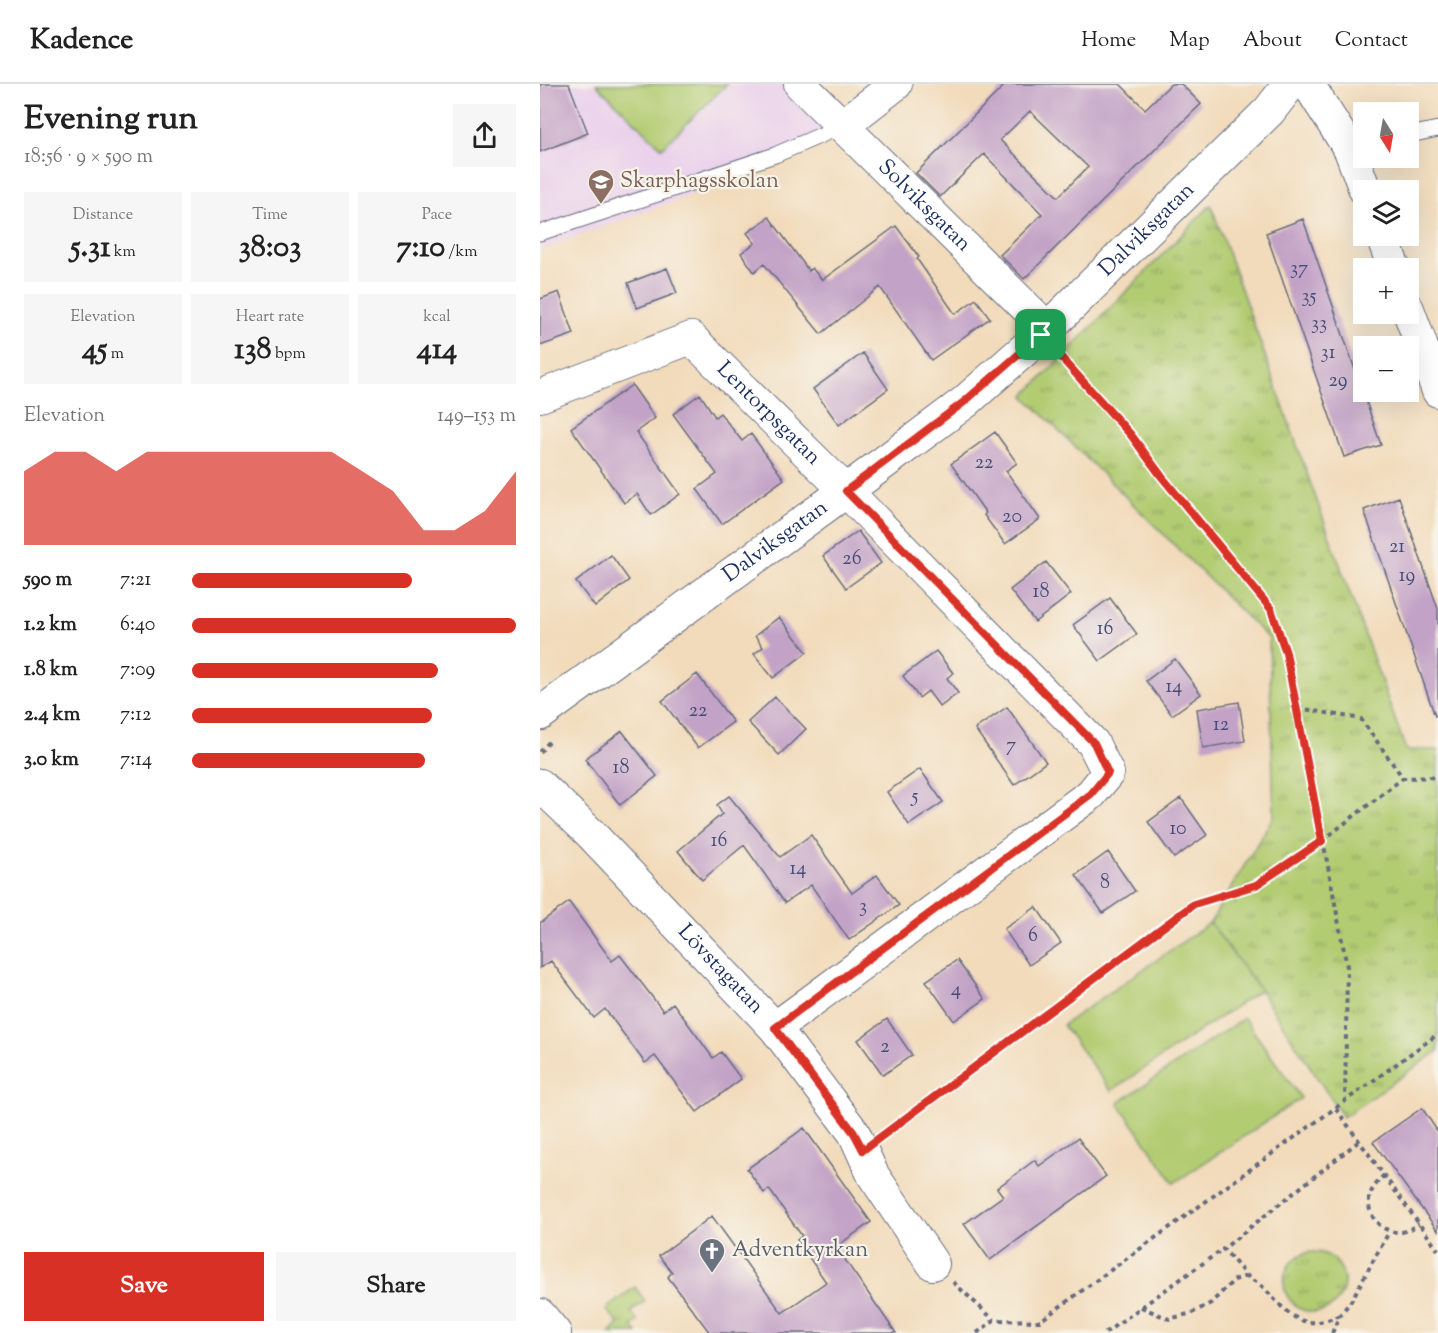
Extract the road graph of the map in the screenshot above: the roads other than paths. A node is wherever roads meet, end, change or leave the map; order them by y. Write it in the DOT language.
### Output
graph roads {
  1 [pos="800,84"];
  2 [pos="896,84"];
  3 [pos="1290,84"];
  4 [pos="1308,84"];
  5 [pos="842,126"];
  6 [pos="1438,129"];
  7 [pos="1419,133"];
  8 [pos="1361,180"];
  9 [pos="540,233"];
  10 [pos="1413,324"];
  11 [pos="1044,331"];
  12 [pos="1438,391"];
  13 [pos="540,396"];
  14 [pos="846,491"];
  15 [pos="540,714"];
  16 [pos="540,785"];
  17 [pos="775,1028"];
  18 [pos="933,1264"];
  1 -- 5 [label="street, Solviksgatan"];
  2 -- 5 [label="street"];
  3 -- 11 [label="street, Dalviksgatan"];
  4 -- 8 [label="street"];
  5 -- 9 [label="lane"];
  5 -- 11 [label="street, Solviksgatan"];
  6 -- 7 [label="lane"];
  10 -- 12 [label="street"];
  11 -- 14 [label="street, Dalviksgatan"];
  13 -- 14 [label="street, Lentorpsgatan"];
  14 -- 15 [label="street, Dalviksgatan"];
  14 -- 17 [label="street, Lentorpsgatan"];
  16 -- 17 [label="street, Lövstagatan"];
  17 -- 18 [label="street, Lövstagatan"];
}
